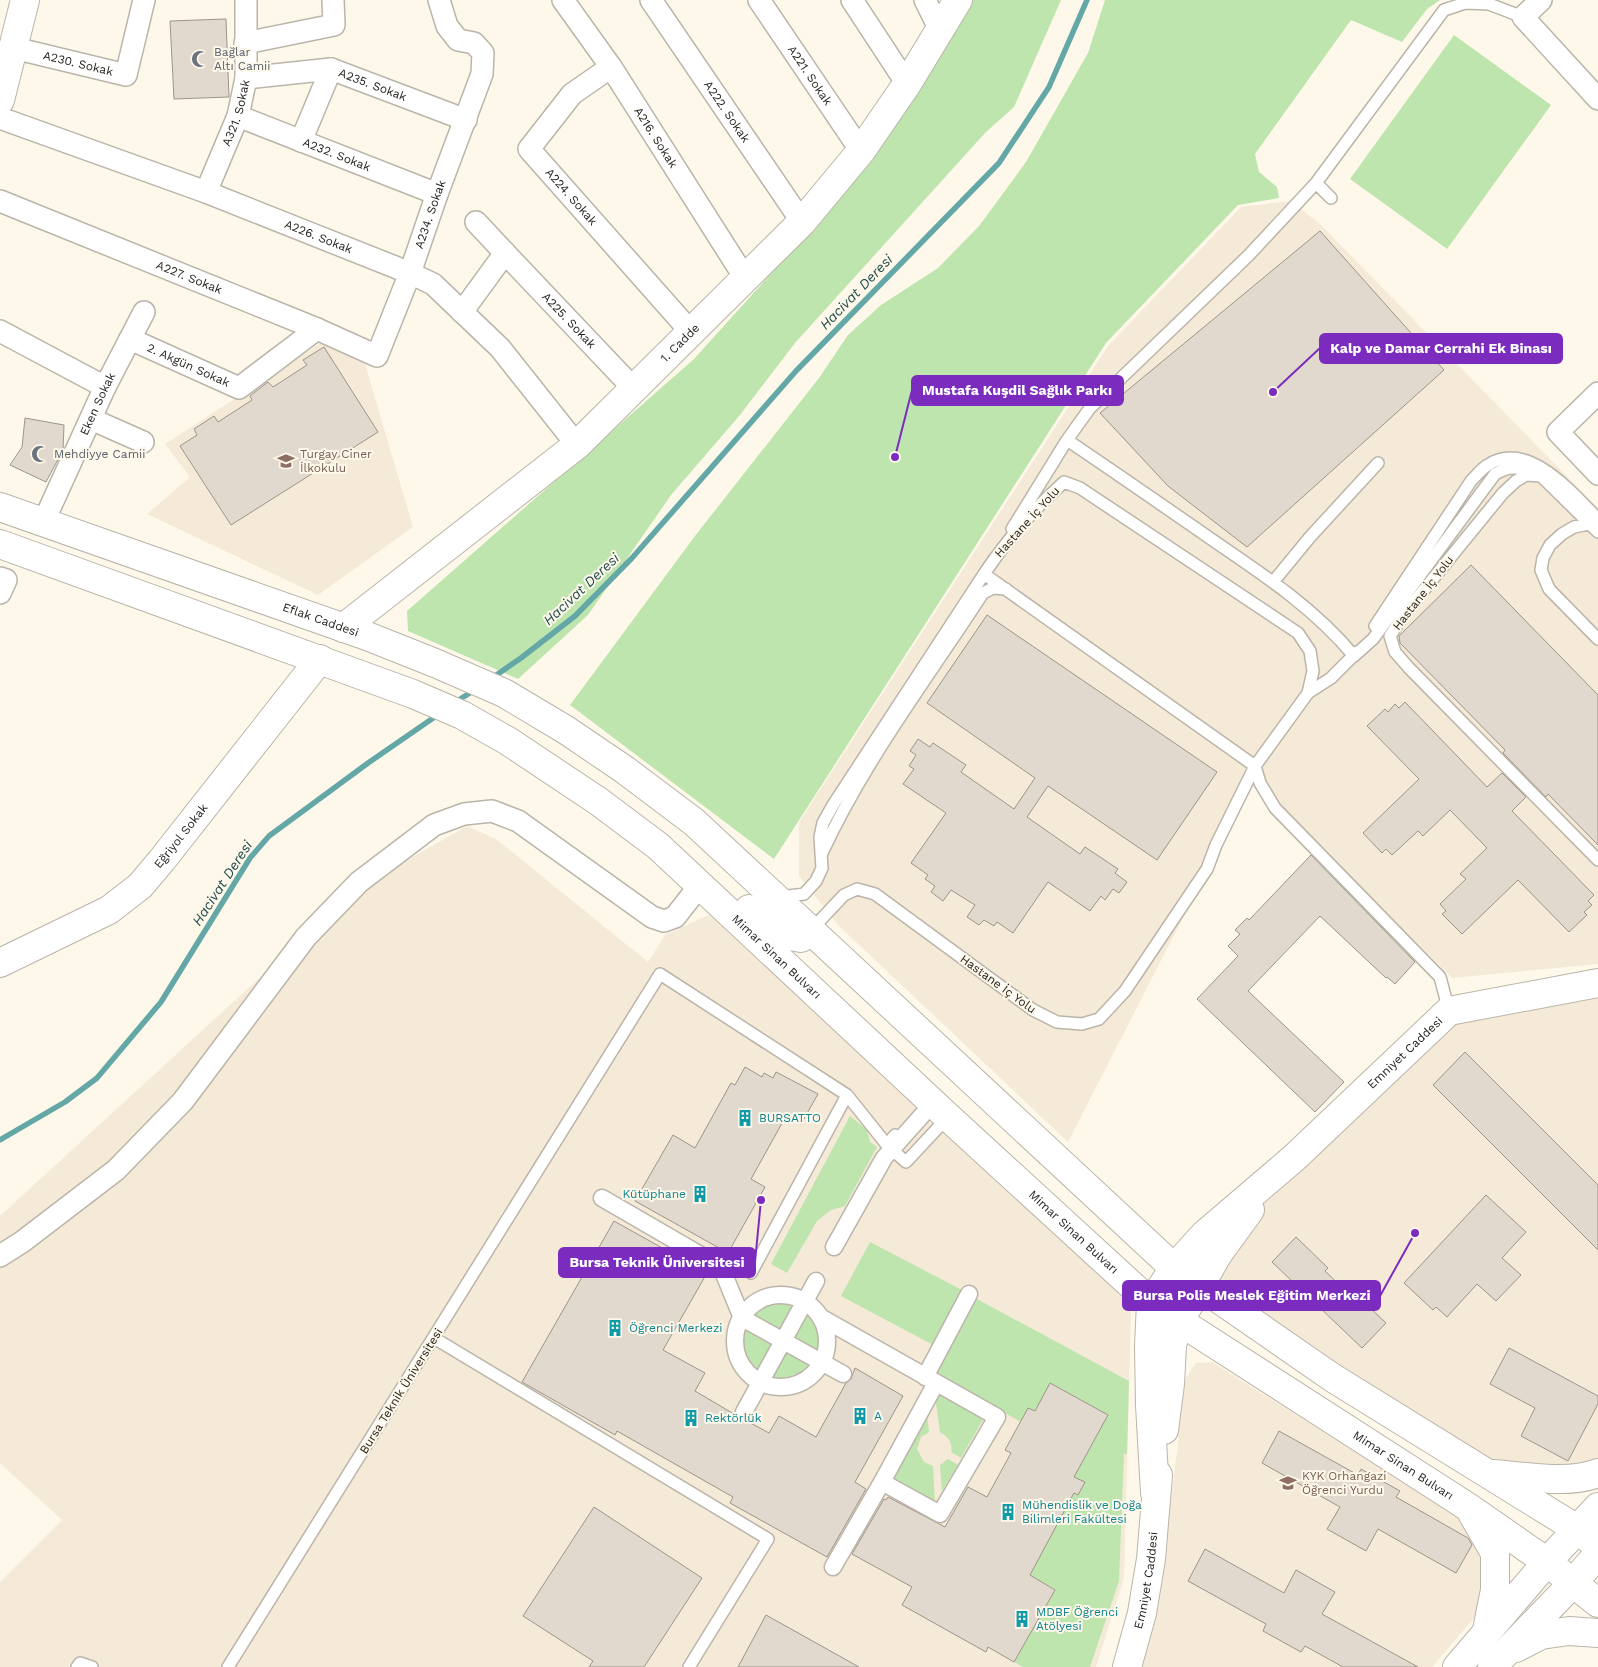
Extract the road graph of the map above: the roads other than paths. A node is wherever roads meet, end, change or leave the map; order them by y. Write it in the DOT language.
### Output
graph roads {
  1 [pos="144,0"];
  2 [pos="246,0"];
  3 [pos="333,0"];
  4 [pos="439,0"];
  5 [pos="563,0"];
  6 [pos="651,0"];
  7 [pos="759,0"];
  8 [pos="852,0"];
  9 [pos="925,0"];
  10 [pos="958,0"];
  11 [pos="1541,0"];
  12 [pos="21,1"];
  13 [pos="1523,17"];
  14 [pos="940,30"];
  15 [pos="245,43"];
  16 [pos="14,48"];
  17 [pos="610,67"];
  18 [pos="331,69"];
  19 [pos="246,78"];
  20 [pos="907,84"];
  21 [pos="0,100"];
  22 [pos="1598,100"];
  23 [pos="238,116"];
  24 [pos="0,118"];
  25 [pos="466,120"];
  26 [pos="301,141"];
  27 [pos="861,151"];
  28 [pos="1316,182"];
  29 [pos="206,192"];
  30 [pos="436,194"];
  31 [pos="1331,198"];
  32 [pos="0,201"];
  33 [pos="476,222"];
  34 [pos="802,222"];
  35 [pos="505,253"];
  36 [pos="410,273"];
  37 [pos="745,278"];
  38 [pos="144,312"];
  39 [pos="462,312"];
  40 [pos="317,330"];
  41 [pos="0,331"];
  42 [pos="691,332"];
  43 [pos="130,339"];
  44 [pos="377,356"];
  45 [pos="105,387"];
  46 [pos="634,389"];
  47 [pos="1598,393"];
  48 [pos="90,419"];
  49 [pos="1067,440"];
  50 [pos="143,442"];
  51 [pos="577,445"];
  52 [pos="1378,463"];
  53 [pos="1598,474"];
  54 [pos="1541,476"];
  55 [pos="0,507"];
  56 [pos="43,523"];
  57 [pos="1596,524"];
  58 [pos="0,544"];
  59 [pos="993,560"];
  60 [pos="984,574"];
  61 [pos="1273,582"];
  62 [pos="1006,590"];
  63 [pos="355,632"];
  64 [pos="1598,639"];
  65 [pos="1354,656"];
  66 [pos="331,663"];
  67 [pos="1308,693"];
  68 [pos="1256,766"];
  69 [pos="658,846"];
  70 [pos="822,853"];
  71 [pos="1598,860"];
  72 [pos="700,884"];
  73 [pos="772,894"];
  74 [pos="811,930"];
  75 [pos="0,963"];
  76 [pos="1598,983"];
  77 [pos="1449,1011"];
  78 [pos="847,1096"];
  79 [pos="936,1106"];
  80 [pos="889,1147"];
  81 [pos="1294,1158"];
  82 [pos="602,1198"];
  83 [pos="834,1247"];
  84 [pos="0,1256"];
  85 [pos="1174,1268"];
  86 [pos="751,1273"];
  87 [pos="816,1281"];
  88 [pos="1199,1286"];
  89 [pos="969,1294"];
  90 [pos="805,1301"];
  91 [pos="1152,1303"];
  92 [pos="742,1318"];
  93 [pos="822,1318"];
  94 [pos="1179,1322"];
  95 [pos="434,1338"];
  96 [pos="783,1341"];
  97 [pos="1226,1352"];
  98 [pos="822,1363"];
  99 [pos="843,1374"];
  100 [pos="930,1380"];
  101 [pos="760,1382"];
  102 [pos="1170,1384"];
  103 [pos="744,1412"];
  104 [pos="1488,1473"];
  105 [pos="1598,1473"];
  106 [pos="882,1482"];
  107 [pos="1156,1493"];
  108 [pos="1468,1507"];
  109 [pos="1598,1507"];
  110 [pos="1588,1537"];
  111 [pos="1598,1554"];
  112 [pos="1546,1562"];
  113 [pos="833,1567"];
  114 [pos="1573,1583"];
  115 [pos="1598,1603"];
  116 [pos="1486,1633"];
  117 [pos="1598,1633"];
  118 [pos="1497,1662"];
  119 [pos="77,1667"];
  120 [pos="92,1667"];
  121 [pos="228,1667"];
  122 [pos="689,1667"];
  123 [pos="1127,1667"];
  124 [pos="1457,1667"];
  1 -- 16 [label="street, A230. Sokak"];
  2 -- 15 [label="street, A321. Sokak"];
  3 -- 15 [label="street"];
  4 -- 25 [label="street, A234. Sokak"];
  5 -- 17 [label="street, A216. Sokak"];
  6 -- 34 [label="street, A222. Sokak"];
  7 -- 27 [label="street, A221. Sokak"];
  8 -- 20 [label="street"];
  9 -- 14 [label="street"];
  10 -- 14 [label="main road, 1. Cadde"];
  11 -- 13 [label="street"];
  12 -- 16 [label="main road"];
  13 -- 22 [label="street"];
  13 -- 28 [label="lane"];
  14 -- 20 [label="main road, 1. Cadde"];
  15 -- 19 [label="street, A321. Sokak"];
  16 -- 21 [label="main road"];
  17 -- 37 [label="street, A216. Sokak"];
  17 -- 42 [label="street, A224. Sokak"];
  18 -- 19 [label="street, A235. Sokak"];
  18 -- 25 [label="street, A235. Sokak"];
  18 -- 26 [label="street"];
  19 -- 23 [label="street, A321. Sokak"];
  20 -- 27 [label="main road, 1. Cadde"];
  23 -- 26 [label="street, A232. Sokak"];
  23 -- 29 [label="street, A321. Sokak"];
  24 -- 29 [label="street, A226. Sokak"];
  25 -- 30 [label="street, A234. Sokak"];
  26 -- 30 [label="street, A232. Sokak"];
  27 -- 34 [label="main road, 1. Cadde"];
  28 -- 31 [label="lane"];
  28 -- 49 [label="lane"];
  29 -- 36 [label="street, A226. Sokak"];
  30 -- 36 [label="street, A234. Sokak"];
  32 -- 40 [label="street, A227. Sokak"];
  33 -- 35 [label="street, A225. Sokak"];
  34 -- 37 [label="main road, 1. Cadde"];
  35 -- 39 [label="street"];
  35 -- 46 [label="street, A225. Sokak"];
  36 -- 39 [label="street, A226. Sokak"];
  36 -- 44 [label="street, A234. Sokak"];
  37 -- 42 [label="main road, 1. Cadde"];
  38 -- 43 [label="street, Eken Sokak"];
  39 -- 51 [label="street, A226. Sokak"];
  40 -- 43 [label="street, 2. Akgün Sokak"];
  40 -- 44 [label="street, A227. Sokak"];
  41 -- 45 [label="street"];
  42 -- 46 [label="main road, 1. Cadde"];
  43 -- 45 [label="street, Eken Sokak"];
  45 -- 48 [label="street, Eken Sokak"];
  46 -- 51 [label="main road, 1. Cadde"];
  47 -- 53 [label="street"];
  48 -- 50 [label="street"];
  48 -- 56 [label="street, Eken Sokak"];
  49 -- 59 [label="lane"];
  49 -- 61 [label="lane"];
  51 -- 63 [label="main road, 1. Cadde"];
  52 -- 61 [label="lane"];
  54 -- 57 [label="lane"];
  54 -- 65 [label="lane"];
  54 -- 71 [label="lane, Hastane İç Yolu"];
  55 -- 56 [label="main road, Eflak Caddesi"];
  56 -- 63 [label="main road, Eflak Caddesi"];
  57 -- 64 [label="lane"];
  57 -- 65 [label="lane, Hastane İç Yolu"];
  58 -- 66 [label="main road"];
  59 -- 60 [label="lane, Hastane İç Yolu"];
  59 -- 67 [label="lane, Hastane İç Yolu"];
  60 -- 62 [label="lane"];
  60 -- 70 [label="lane, Hastane İç Yolu"];
  61 -- 65 [label="lane"];
  62 -- 68 [label="lane"];
  62 -- 70 [label="lane"];
  63 -- 73 [label="main road, Eflak Caddesi"];
  65 -- 67 [label="lane, Hastane İç Yolu"];
  66 -- 69 [label="main road, Mimar Sinan Bulvarı"];
  66 -- 75 [label="main road, Eğriyol Sokak"];
  67 -- 68 [label="lane, Hastane İç Yolu"];
  68 -- 74 [label="lane, Hastane İç Yolu"];
  68 -- 77 [label="lane"];
  69 -- 72 [label="main road, Mimar Sinan Bulvarı"];
  69 -- 74 [label="main road"];
  70 -- 73 [label="lane, Hastane İç Yolu"];
  72 -- 79 [label="main road, Mimar Sinan Bulvarı"];
  72 -- 84 [label="street"];
  73 -- 74 [label="main road"];
  74 -- 85 [label="main road"];
  76 -- 77 [label="main road, Emniyet Caddesi"];
  77 -- 81 [label="main road, Emniyet Caddesi"];
  78 -- 80 [label="lane, Bursa Teknik Üniversitesi"];
  78 -- 86 [label="lane"];
  78 -- 95 [label="lane, Bursa Teknik Üniversitesi"];
  79 -- 80 [label="street"];
  79 -- 91 [label="main road, Mimar Sinan Bulvarı"];
  80 -- 83 [label="street"];
  81 -- 85 [label="main road"];
  81 -- 88 [label="main road"];
  82 -- 92 [label="street"];
  85 -- 88 [label="main road"];
  85 -- 91 [label="main road"];
  87 -- 90 [label="street"];
  88 -- 94 [label="main road"];
  88 -- 104 [label="main road"];
  89 -- 100 [label="street"];
  90 -- 92 [label="street"];
  90 -- 93 [label="street"];
  90 -- 96 [label="street"];
  91 -- 94 [label="main road, Mimar Sinan Bulvarı"];
  91 -- 107 [label="main road"];
  92 -- 96 [label="street"];
  92 -- 101 [label="street"];
  93 -- 98 [label="street"];
  93 -- 100 [label="street"];
  94 -- 97 [label="main road, Mimar Sinan Bulvarı"];
  94 -- 102 [label="main road"];
  95 -- 121 [label="lane, Bursa Teknik Üniversitesi"];
  95 -- 122 [label="lane"];
  96 -- 98 [label="street"];
  96 -- 101 [label="street"];
  97 -- 102 [label="main road"];
  97 -- 108 [label="main road, Mimar Sinan Bulvarı"];
  98 -- 99 [label="street"];
  98 -- 101 [label="street"];
  100 -- 106 [label="street"];
  100 -- 106 [label="street"];
  101 -- 103 [label="street"];
  102 -- 107 [label="main road"];
  104 -- 105 [label="main road"];
  104 -- 110 [label="main road"];
  106 -- 113 [label="street"];
  107 -- 123 [label="main road, Emniyet Caddesi"];
  108 -- 112 [label="main road, Mimar Sinan Bulvarı"];
  108 -- 116 [label="main road"];
  109 -- 110 [label="main road"];
  110 -- 112 [label="main road"];
  111 -- 114 [label="main road"];
  112 -- 114 [label="main road, Mimar Sinan Bulvarı"];
  112 -- 116 [label="main road"];
  114 -- 115 [label="main road, Mimar Sinan Bulvarı"];
  114 -- 118 [label="main road"];
  116 -- 124 [label="main road"];
  117 -- 118 [label="main road"];
  119 -- 120 [label="lane"];
}
